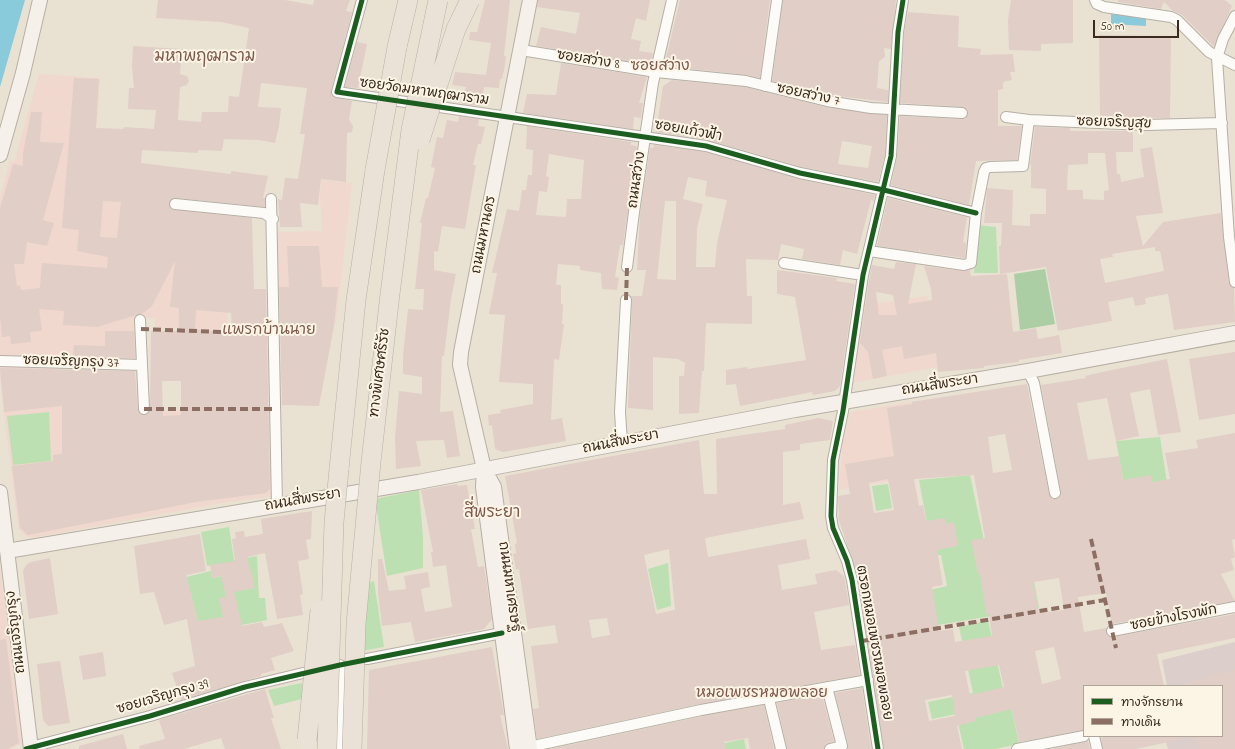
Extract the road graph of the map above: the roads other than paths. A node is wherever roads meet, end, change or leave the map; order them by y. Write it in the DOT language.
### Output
graph roads {
  1 [pos="40,0"];
  2 [pos="362,0"];
  3 [pos="397,0"];
  4 [pos="408,0"];
  5 [pos="438,0"];
  6 [pos="470,0"];
  7 [pos="530,0"];
  8 [pos="672,0"];
  9 [pos="777,0"];
  10 [pos="903,0"];
  11 [pos="1095,0"];
  12 [pos="1235,16"];
  13 [pos="397,47"];
  14 [pos="521,50"];
  15 [pos="1217,58"];
  16 [pos="1235,65"];
  17 [pos="656,72"];
  18 [pos="765,86"];
  19 [pos="894,108"];
  20 [pos="962,113"];
  21 [pos="1006,117"];
  22 [pos="508,118"];
  23 [pos="1029,120"];
  24 [pos="1222,123"];
  25 [pos="645,137"];
  26 [pos="0,155"];
  27 [pos="884,190"];
  28 [pos="271,199"];
  29 [pos="401,203"];
  30 [pos="175,204"];
  31 [pos="976,213"];
  32 [pos="273,219"];
  33 [pos="869,251"];
  34 [pos="784,263"];
  35 [pos="627,267"];
  36 [pos="863,275"];
  37 [pos="1235,282"];
  38 [pos="626,300"];
  39 [pos="140,320"];
  40 [pos="1235,333"];
  41 [pos="0,361"];
  42 [pos="142,366"];
  43 [pos="1028,371"];
  44 [pos="844,401"];
  45 [pos="144,409"];
  46 [pos="622,443"];
  47 [pos="484,469"];
  48 [pos="0,492"];
  49 [pos="1055,493"];
  50 [pos="277,505"];
  51 [pos="334,522"];
  52 [pos="7,551"];
  53 [pos="1235,607"];
  54 [pos="1112,631"];
  55 [pos="502,633"];
  56 [pos="367,659"];
  57 [pos="340,665"];
  58 [pos="303,674"];
  59 [pos="868,680"];
  60 [pos="827,687"];
  61 [pos="769,699"];
  62 [pos="1083,736"];
  63 [pos="1094,737"];
  64 [pos="31,748"];
  65 [pos="307,749"];
  66 [pos="327,749"];
  67 [pos="340,749"];
  68 [pos="352,749"];
  69 [pos="524,749"];
  70 [pos="781,749"];
  71 [pos="830,749"];
  72 [pos="878,749"];
  73 [pos="1017,749"];
  74 [pos="1097,749"];
  1 -- 26 [label="main road"];
  2 -- 22 [label="street, ซอยวัดมหาพฤฒาราม"];
  3 -- 13 [label="highway"];
  4 -- 13 [label="highway"];
  5 -- 29 [label="highway, ทางพิเศษศรีรัช, bridge"];
  6 -- 29 [label="highway, bridge"];
  7 -- 14 [label="main road, ถนนมหานคร"];
  8 -- 17 [label="street, ถนนสว่าง"];
  9 -- 18 [label="street"];
  10 -- 19 [label="street"];
  11 -- 15 [label="street"];
  12 -- 15 [label="street"];
  13 -- 51 [label="highway, bridge"];
  14 -- 17 [label="street, ซอยสว่าง 8"];
  14 -- 22 [label="main road, ถนนมหานคร"];
  15 -- 16 [label="street"];
  15 -- 24 [label="street"];
  17 -- 18 [label="street, ซอยสว่าง 7"];
  17 -- 25 [label="street, ถนนสว่าง"];
  18 -- 19 [label="street, ซอยสว่าง 7"];
  19 -- 20 [label="street, ซอยสว่าง 7"];
  19 -- 27 [label="street"];
  21 -- 23 [label="street, ซอยเจริญสุข"];
  22 -- 25 [label="street, ซอยแก้วฟ้า"];
  22 -- 47 [label="main road, ถนนมหานคร"];
  23 -- 24 [label="street, ซอยเจริญสุข"];
  23 -- 31 [label="street"];
  24 -- 37 [label="street"];
  25 -- 27 [label="street, ซอยแก้วฟ้า"];
  25 -- 35 [label="street, ถนนสว่าง"];
  27 -- 31 [label="street, ซอยแก้วฟ้า"];
  27 -- 33 [label="street"];
  28 -- 32 [label="street"];
  29 -- 68 [label="highway, ทางพิเศษศรีรัช, bridge"];
  30 -- 32 [label="street"];
  31 -- 33 [label="street"];
  32 -- 50 [label="street"];
  33 -- 36 [label="street"];
  34 -- 36 [label="street"];
  36 -- 44 [label="street"];
  38 -- 46 [label="street"];
  39 -- 42 [label="street"];
  40 -- 43 [label="main road, ถนนสี่พระยา"];
  41 -- 42 [label="street, ซอยเจริญกรุง 37"];
  42 -- 45 [label="street"];
  43 -- 44 [label="main road, ถนนสี่พระยา"];
  43 -- 49 [label="street"];
  44 -- 46 [label="main road, ถนนสี่พระยา"];
  44 -- 59 [label="street, ตรอกหมอเพชรหมอพลอย"];
  46 -- 47 [label="main road, ถนนสี่พระยา"];
  47 -- 50 [label="main road, ถนนสี่พระยา"];
  47 -- 55 [label="main road, ถนนมหาเศรษฐ์"];
  47 -- 69 [label="main road, ถนนมหาเศรษฐ์"];
  48 -- 52 [label="main road, ถนนเจริญกรุง"];
  50 -- 52 [label="main road, ถนนสี่พระยา"];
  51 -- 65 [label="highway, bridge"];
  51 -- 66 [label="highway, bridge"];
  52 -- 64 [label="main road, ถนนเจริญกรุง"];
  53 -- 54 [label="street, ซอยข้างโรงพัก"];
  55 -- 56 [label="street"];
  55 -- 69 [label="main road, ถนนมหาเศรษฐ์"];
  57 -- 67 [label="street"];
  58 -- 64 [label="street, ซอยเจริญกรุง 39"];
  59 -- 60 [label="street"];
  59 -- 72 [label="street, ตรอกหมอเพชรหมอพลอย"];
  60 -- 61 [label="street"];
  60 -- 71 [label="street"];
  61 -- 69 [label="street"];
  61 -- 70 [label="street"];
  62 -- 73 [label="street"];
  63 -- 74 [label="street"];
}
